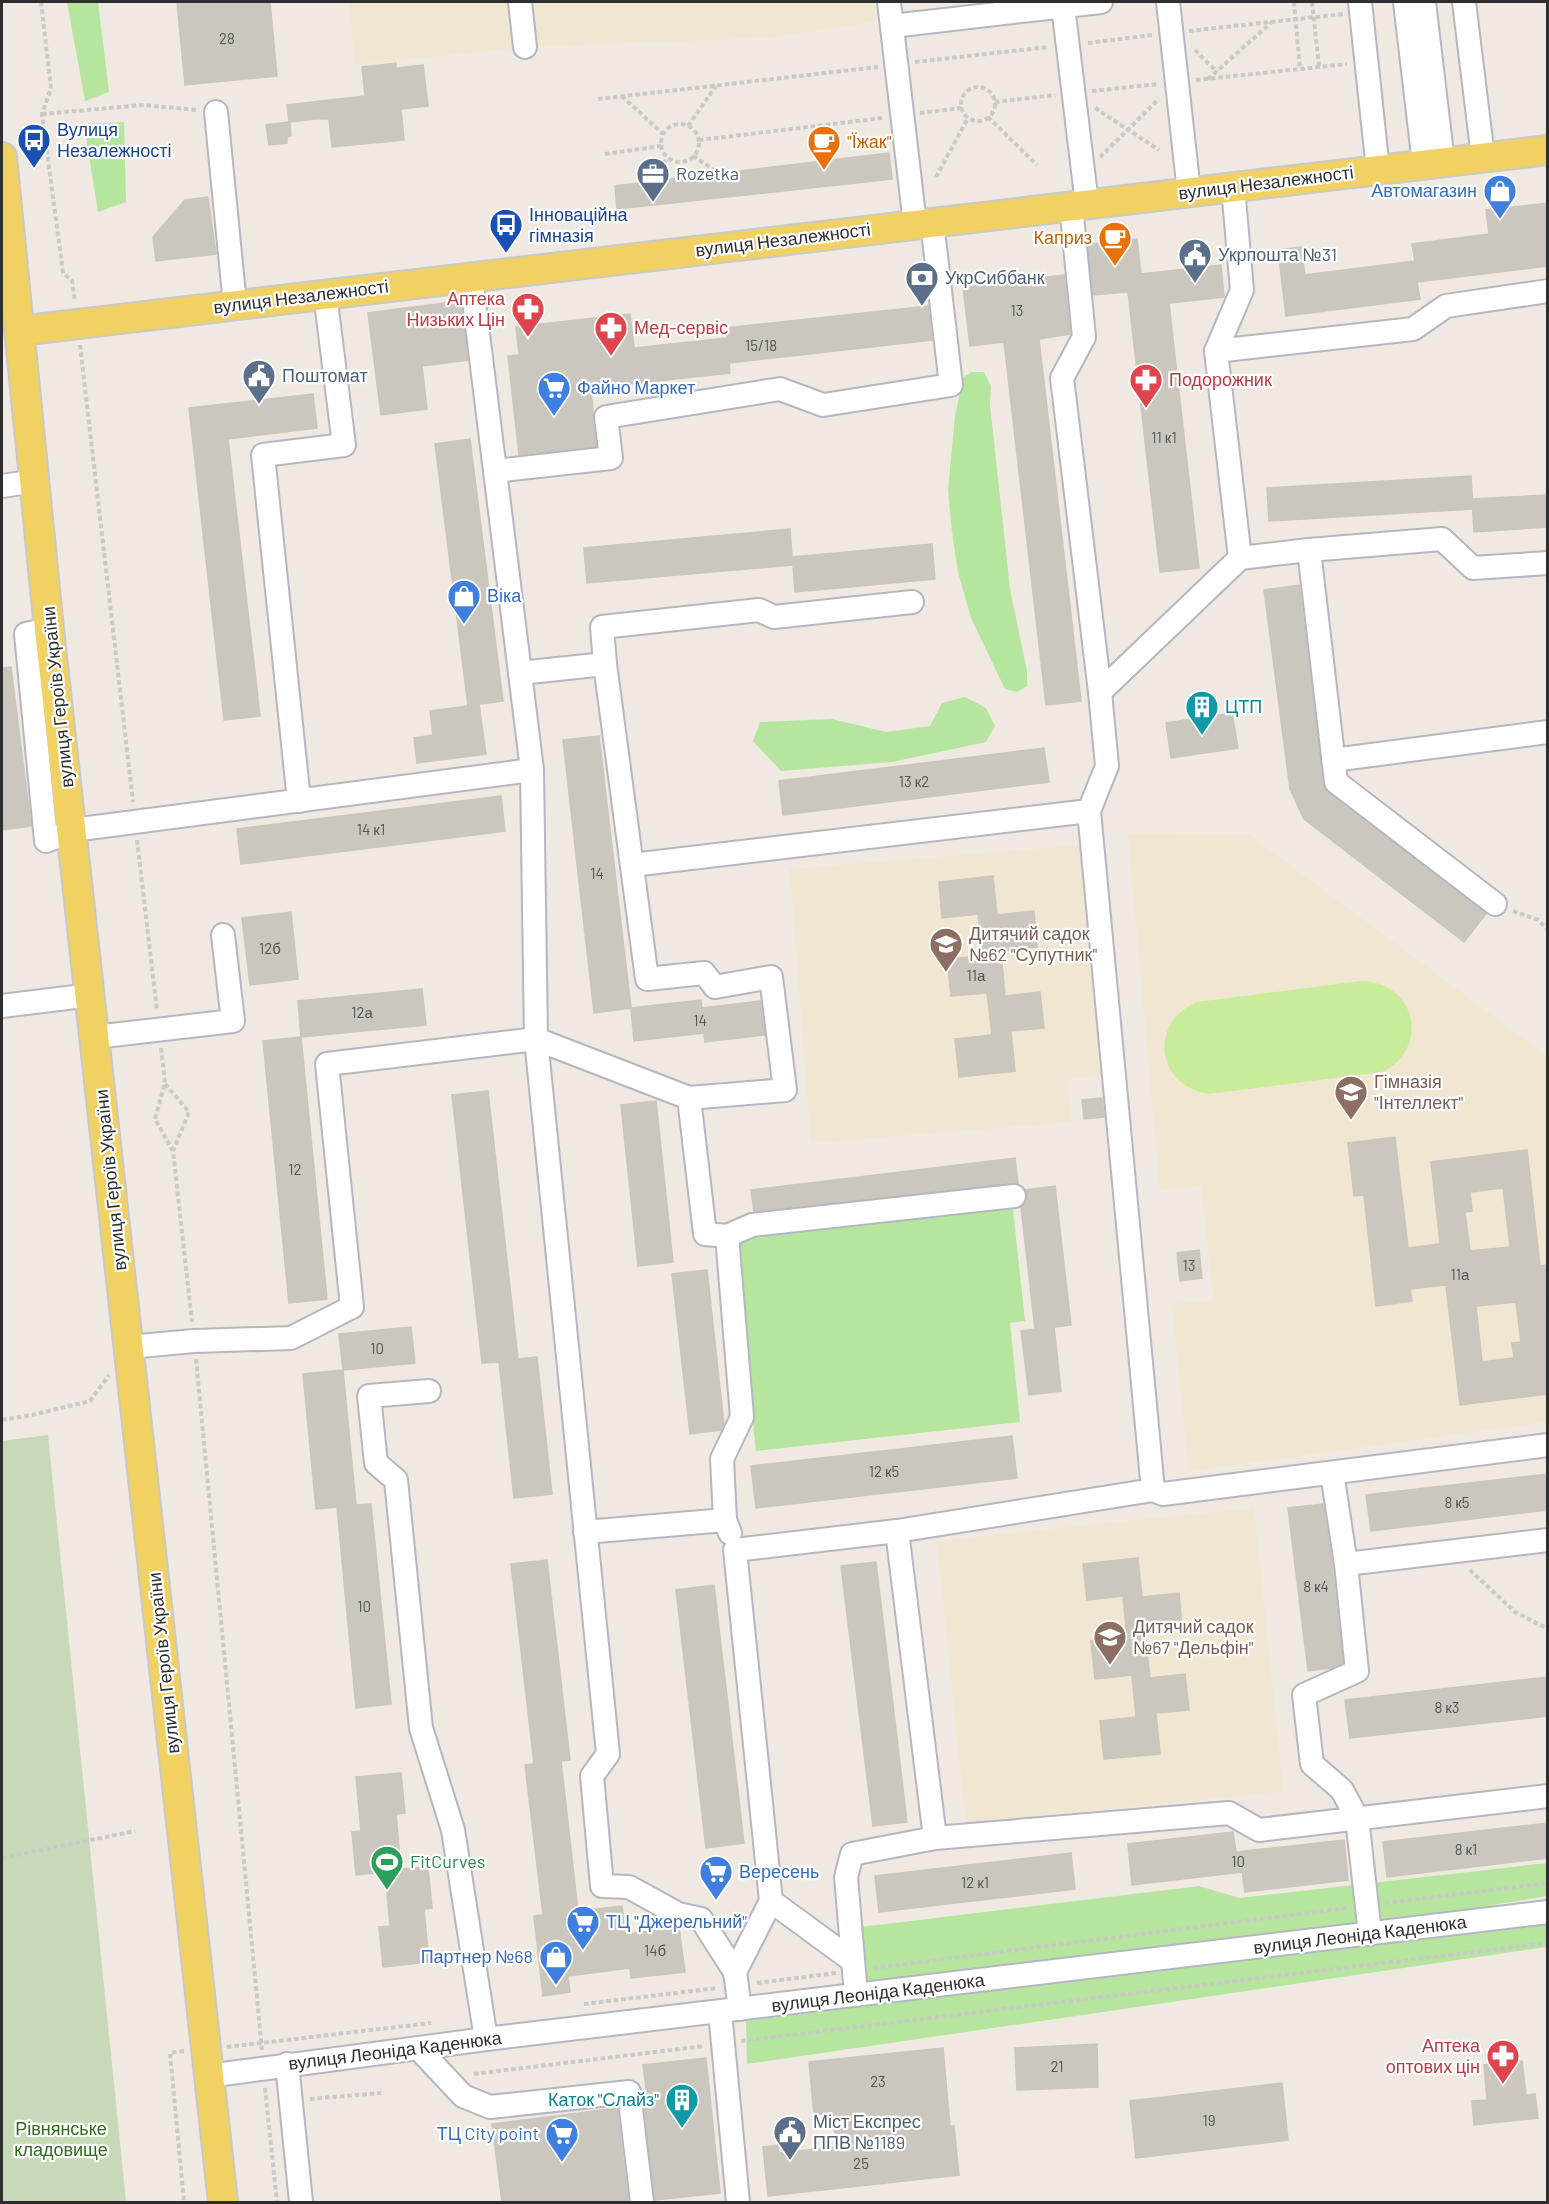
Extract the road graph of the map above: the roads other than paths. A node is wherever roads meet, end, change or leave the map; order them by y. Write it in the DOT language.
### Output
graph roads {
  1 [pos="519,2"];
  2 [pos="889,2"];
  3 [pos="1101,2"];
  4 [pos="1168,2"];
  5 [pos="1405,2"];
  6 [pos="1424,2"];
  7 [pos="1464,2"];
  8 [pos="1063,6"];
  9 [pos="1361,7"];
  10 [pos="892,26"];
  11 [pos="525,47"];
  12 [pos="216,112"];
  13 [pos="1548,150"];
  14 [pos="1483,157"];
  15 [pos="2,158"];
  16 [pos="1434,163"];
  17 [pos="1378,170"];
  18 [pos="1233,187"];
  19 [pos="1189,192"];
  20 [pos="1079,205"];
  21 [pos="924,223"];
  22 [pos="471,277"];
  23 [pos="1548,291"];
  24 [pos="325,294"];
  25 [pos="235,305"];
  26 [pos="20,331"];
  27 [pos="1216,351"];
  28 [pos="495,471"];
  29 [pos="35,481"];
  30 [pos="2,486"];
  31 [pos="1309,550"];
  32 [pos="1240,558"];
  33 [pos="1548,563"];
  34 [pos="912,602"];
  35 [pos="605,664"];
  36 [pos="520,673"];
  37 [pos="1100,692"];
  38 [pos="1548,732"];
  39 [pos="1333,760"];
  40 [pos="532,770"];
  41 [pos="299,801"];
  42 [pos="1089,811"];
  43 [pos="73,830"];
  44 [pos="632,865"];
  45 [pos="1495,904"];
  46 [pos="223,935"];
  47 [pos="91,995"];
  48 [pos="2,1006"];
  49 [pos="95,1037"];
  50 [pos="536,1039"];
  51 [pos="688,1098"];
  52 [pos="1014,1196"];
  53 [pos="727,1236"];
  54 [pos="129,1347"];
  55 [pos="429,1391"];
  56 [pos="1548,1446"];
  57 [pos="1332,1473"];
  58 [pos="1153,1490"];
  59 [pos="725,1520"];
  60 [pos="897,1531"];
  61 [pos="585,1532"];
  62 [pos="1548,1540"];
  63 [pos="735,1550"];
  64 [pos="1346,1564"];
  65 [pos="1548,1796"];
  66 [pos="1357,1818"];
  67 [pos="935,1838"];
  68 [pos="771,1901"];
  69 [pos="1548,1912"];
  70 [pos="1370,1934"];
  71 [pos="854,1966"];
  72 [pos="736,1979"];
  73 [pos="856,1995"];
  74 [pos="730,2010"];
  75 [pos="486,2039"];
  76 [pos="418,2048"];
  77 [pos="287,2064"];
  78 [pos="208,2076"];
  79 [pos="223,2202"];
  80 [pos="301,2202"];
  81 [pos="642,2202"];
  82 [pos="738,2202"];
  1 -- 11 [label="street"];
  2 -- 10 [label="street"];
  3 -- 8 [label="street"];
  4 -- 19 [label="street"];
  5 -- 16 [label="street"];
  6 -- 16 [label="street"];
  7 -- 14 [label="street"];
  8 -- 10 [label="street"];
  8 -- 20 [label="street"];
  9 -- 17 [label="street"];
  10 -- 21 [label="street"];
  12 -- 25 [label="street"];
  13 -- 14 [label="main road, вулиця Незалежності"];
  14 -- 16 [label="main road, вулиця Незалежності"];
  15 -- 26 [label="main road, вулиця Героїв України"];
  16 -- 17 [label="main road, вулиця Незалежності"];
  17 -- 18 [label="main road, вулиця Незалежності"];
  18 -- 19 [label="main road, вулиця Незалежності"];
  18 -- 27 [label="street"];
  19 -- 20 [label="main road, вулиця Незалежності"];
  20 -- 21 [label="main road, вулиця Незалежності"];
  20 -- 37 [label="street"];
  21 -- 22 [label="main road, вулиця Незалежності"];
  21 -- 28 [label="street"];
  22 -- 24 [label="main road, вулиця Незалежності"];
  22 -- 28 [label="street"];
  23 -- 27 [label="street"];
  24 -- 25 [label="main road, вулиця Незалежності"];
  24 -- 41 [label="street"];
  25 -- 26 [label="main road, вулиця Незалежності"];
  26 -- 29 [label="main road, вулиця Героїв України"];
  27 -- 32 [label="street"];
  28 -- 36 [label="street"];
  29 -- 30 [label="street"];
  29 -- 43 [label="main road, вулиця Героїв України"];
  31 -- 32 [label="street"];
  31 -- 33 [label="street"];
  31 -- 39 [label="street"];
  32 -- 37 [label="street"];
  34 -- 35 [label="street"];
  35 -- 36 [label="street"];
  35 -- 44 [label="street"];
  36 -- 40 [label="street"];
  37 -- 42 [label="street"];
  38 -- 39 [label="street"];
  39 -- 45 [label="street"];
  40 -- 41 [label="street"];
  40 -- 50 [label="street"];
  41 -- 43 [label="street"];
  42 -- 44 [label="street"];
  42 -- 58 [label="street"];
  43 -- 47 [label="main road, вулиця Героїв України"];
  44 -- 51 [label="street"];
  46 -- 49 [label="street"];
  47 -- 48 [label="street"];
  47 -- 49 [label="main road, вулиця Героїв України"];
  49 -- 54 [label="main road, вулиця Героїв України"];
  50 -- 51 [label="street"];
  50 -- 54 [label="street"];
  50 -- 61 [label="street"];
  51 -- 53 [label="street"];
  52 -- 53 [label="street"];
  53 -- 59 [label="street"];
  54 -- 78 [label="main road, вулиця Героїв України"];
  55 -- 75 [label="street"];
  56 -- 57 [label="street"];
  57 -- 58 [label="street"];
  57 -- 64 [label="street"];
  58 -- 60 [label="street"];
  59 -- 61 [label="street"];
  59 -- 63 [label="street"];
  60 -- 63 [label="street"];
  60 -- 67 [label="street"];
  61 -- 72 [label="street"];
  62 -- 64 [label="street"];
  63 -- 68 [label="street"];
  64 -- 66 [label="street"];
  65 -- 66 [label="street"];
  66 -- 67 [label="street"];
  66 -- 70 [label="street"];
  67 -- 71 [label="street"];
  68 -- 71 [label="street"];
  68 -- 72 [label="street"];
  69 -- 70 [label="street, вулиця Леоніда Каденюка"];
  70 -- 73 [label="street, вулиця Леоніда Каденюка"];
  71 -- 73 [label="street"];
  72 -- 74 [label="street"];
  73 -- 74 [label="street, вулиця Леоніда Каденюка"];
  74 -- 75 [label="street, вулиця Леоніда Каденюка"];
  74 -- 82 [label="street"];
  75 -- 76 [label="street, вулиця Леоніда Каденюка"];
  76 -- 77 [label="street, вулиця Леоніда Каденюка"];
  76 -- 81 [label="street"];
  77 -- 78 [label="street, вулиця Леоніда Каденюка"];
  77 -- 80 [label="street"];
  78 -- 79 [label="main road, вулиця Героїв України"];
}
